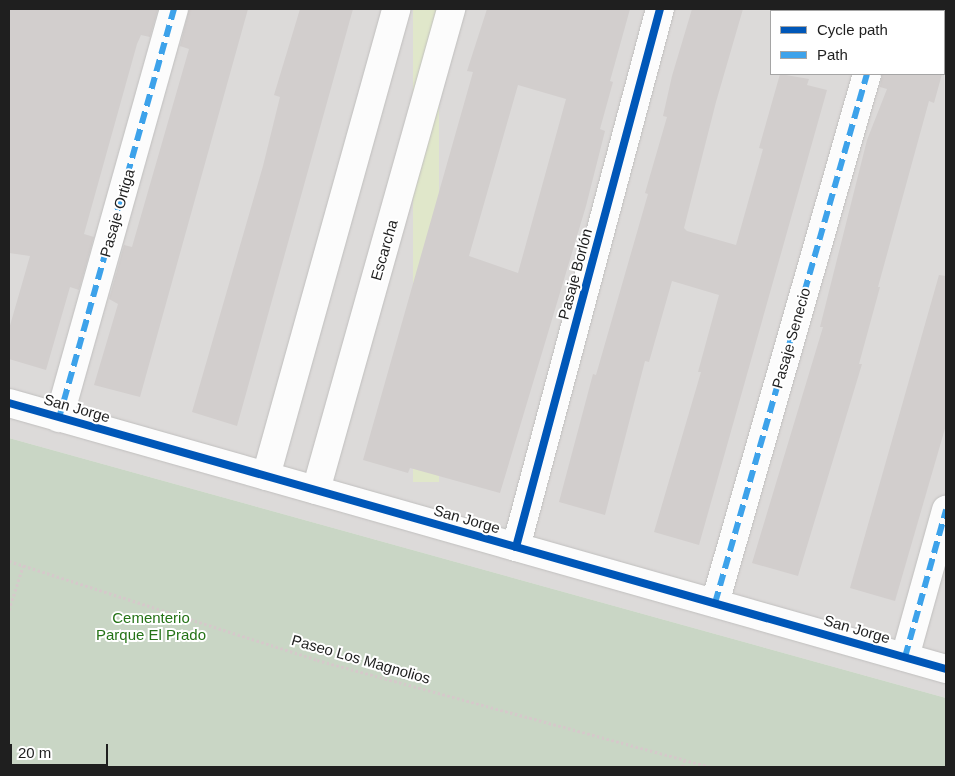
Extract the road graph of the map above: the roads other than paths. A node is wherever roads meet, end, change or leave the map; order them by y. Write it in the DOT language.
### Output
graph roads {
  1 [pos="174,9"];
  2 [pos="396,9"];
  3 [pos="451,9"];
  4 [pos="660,9"];
  5 [pos="867,75"];
  6 [pos="9,403"];
  7 [pos="59,418"];
  8 [pos="266,476"];
  9 [pos="316,490"];
  10 [pos="946,510"];
  11 [pos="516,547"];
  12 [pos="715,603"];
  13 [pos="905,657"];
  14 [pos="946,669"];
  1 -- 7 [label="street, Pasaje Ortiga"];
  2 -- 8 [label="street"];
  3 -- 9 [label="street, Escarcha"];
  4 -- 11 [label="street, Pasaje Borlón"];
  5 -- 12 [label="street, Pasaje Senecio"];
  6 -- 7 [label="street, San Jorge"];
  7 -- 8 [label="street, San Jorge"];
  8 -- 9 [label="street, San Jorge"];
  9 -- 11 [label="street, San Jorge"];
  10 -- 13 [label="street"];
  11 -- 12 [label="street, San Jorge"];
  12 -- 13 [label="street, San Jorge"];
  13 -- 14 [label="street, San Jorge"];
}
